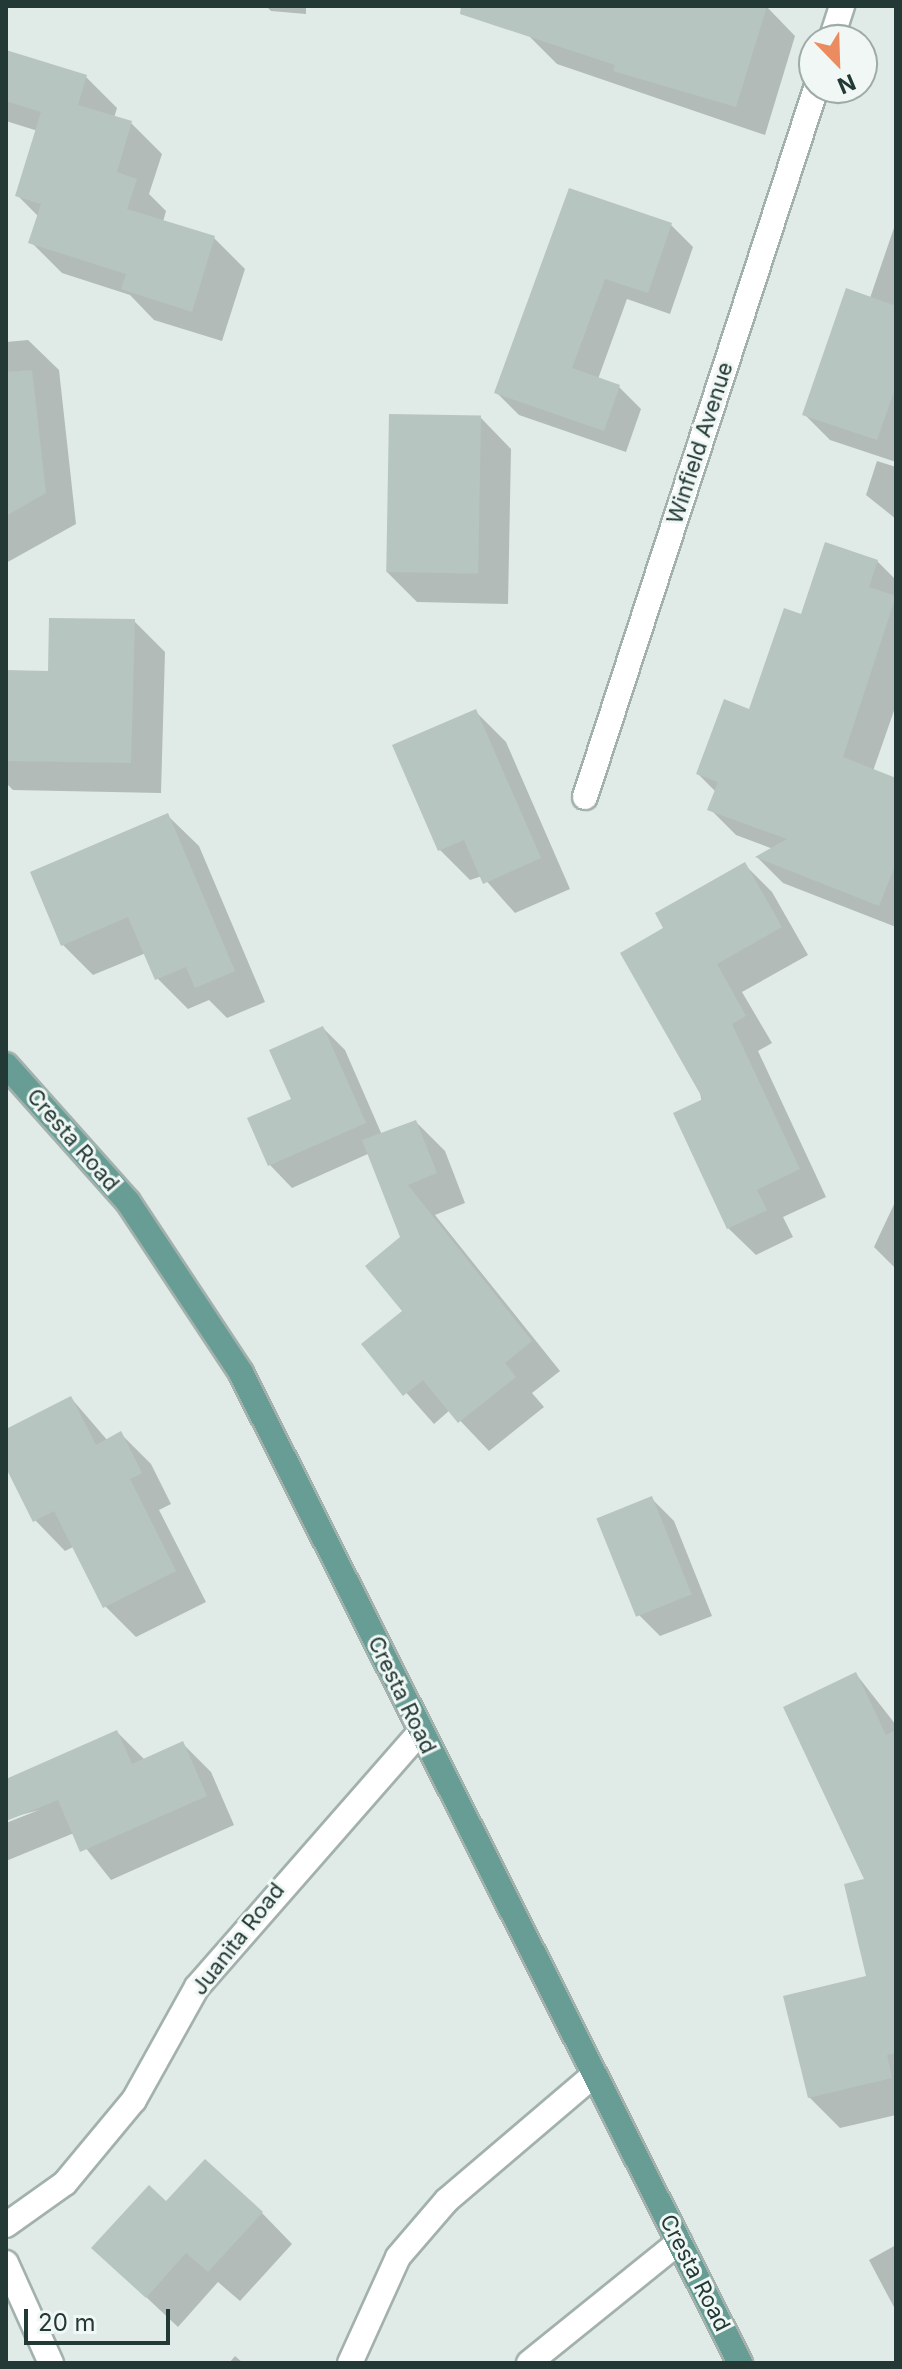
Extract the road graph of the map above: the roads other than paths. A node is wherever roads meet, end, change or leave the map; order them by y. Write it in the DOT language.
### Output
graph roads {
  1 [pos="811,104"];
  2 [pos="585,797"];
  3 [pos="6,1065"];
  4 [pos="420,1732"];
  5 [pos="594,2075"];
  6 [pos="6,2225"];
  7 [pos="679,2242"];
  8 [pos="6,2263"];
  9 [pos="51,2363"];
  10 [pos="350,2363"];
  11 [pos="529,2363"];
  12 [pos="740,2363"];
  1 -- 2 [label="street, Winfield Avenue"];
  3 -- 4 [label="main road, Cresta Road"];
  4 -- 5 [label="main road, Cresta Road"];
  4 -- 6 [label="street, Juanita Road"];
  5 -- 7 [label="main road, Cresta Road"];
  5 -- 10 [label="street"];
  7 -- 11 [label="street"];
  7 -- 12 [label="main road, Cresta Road"];
  8 -- 9 [label="street"];
}
